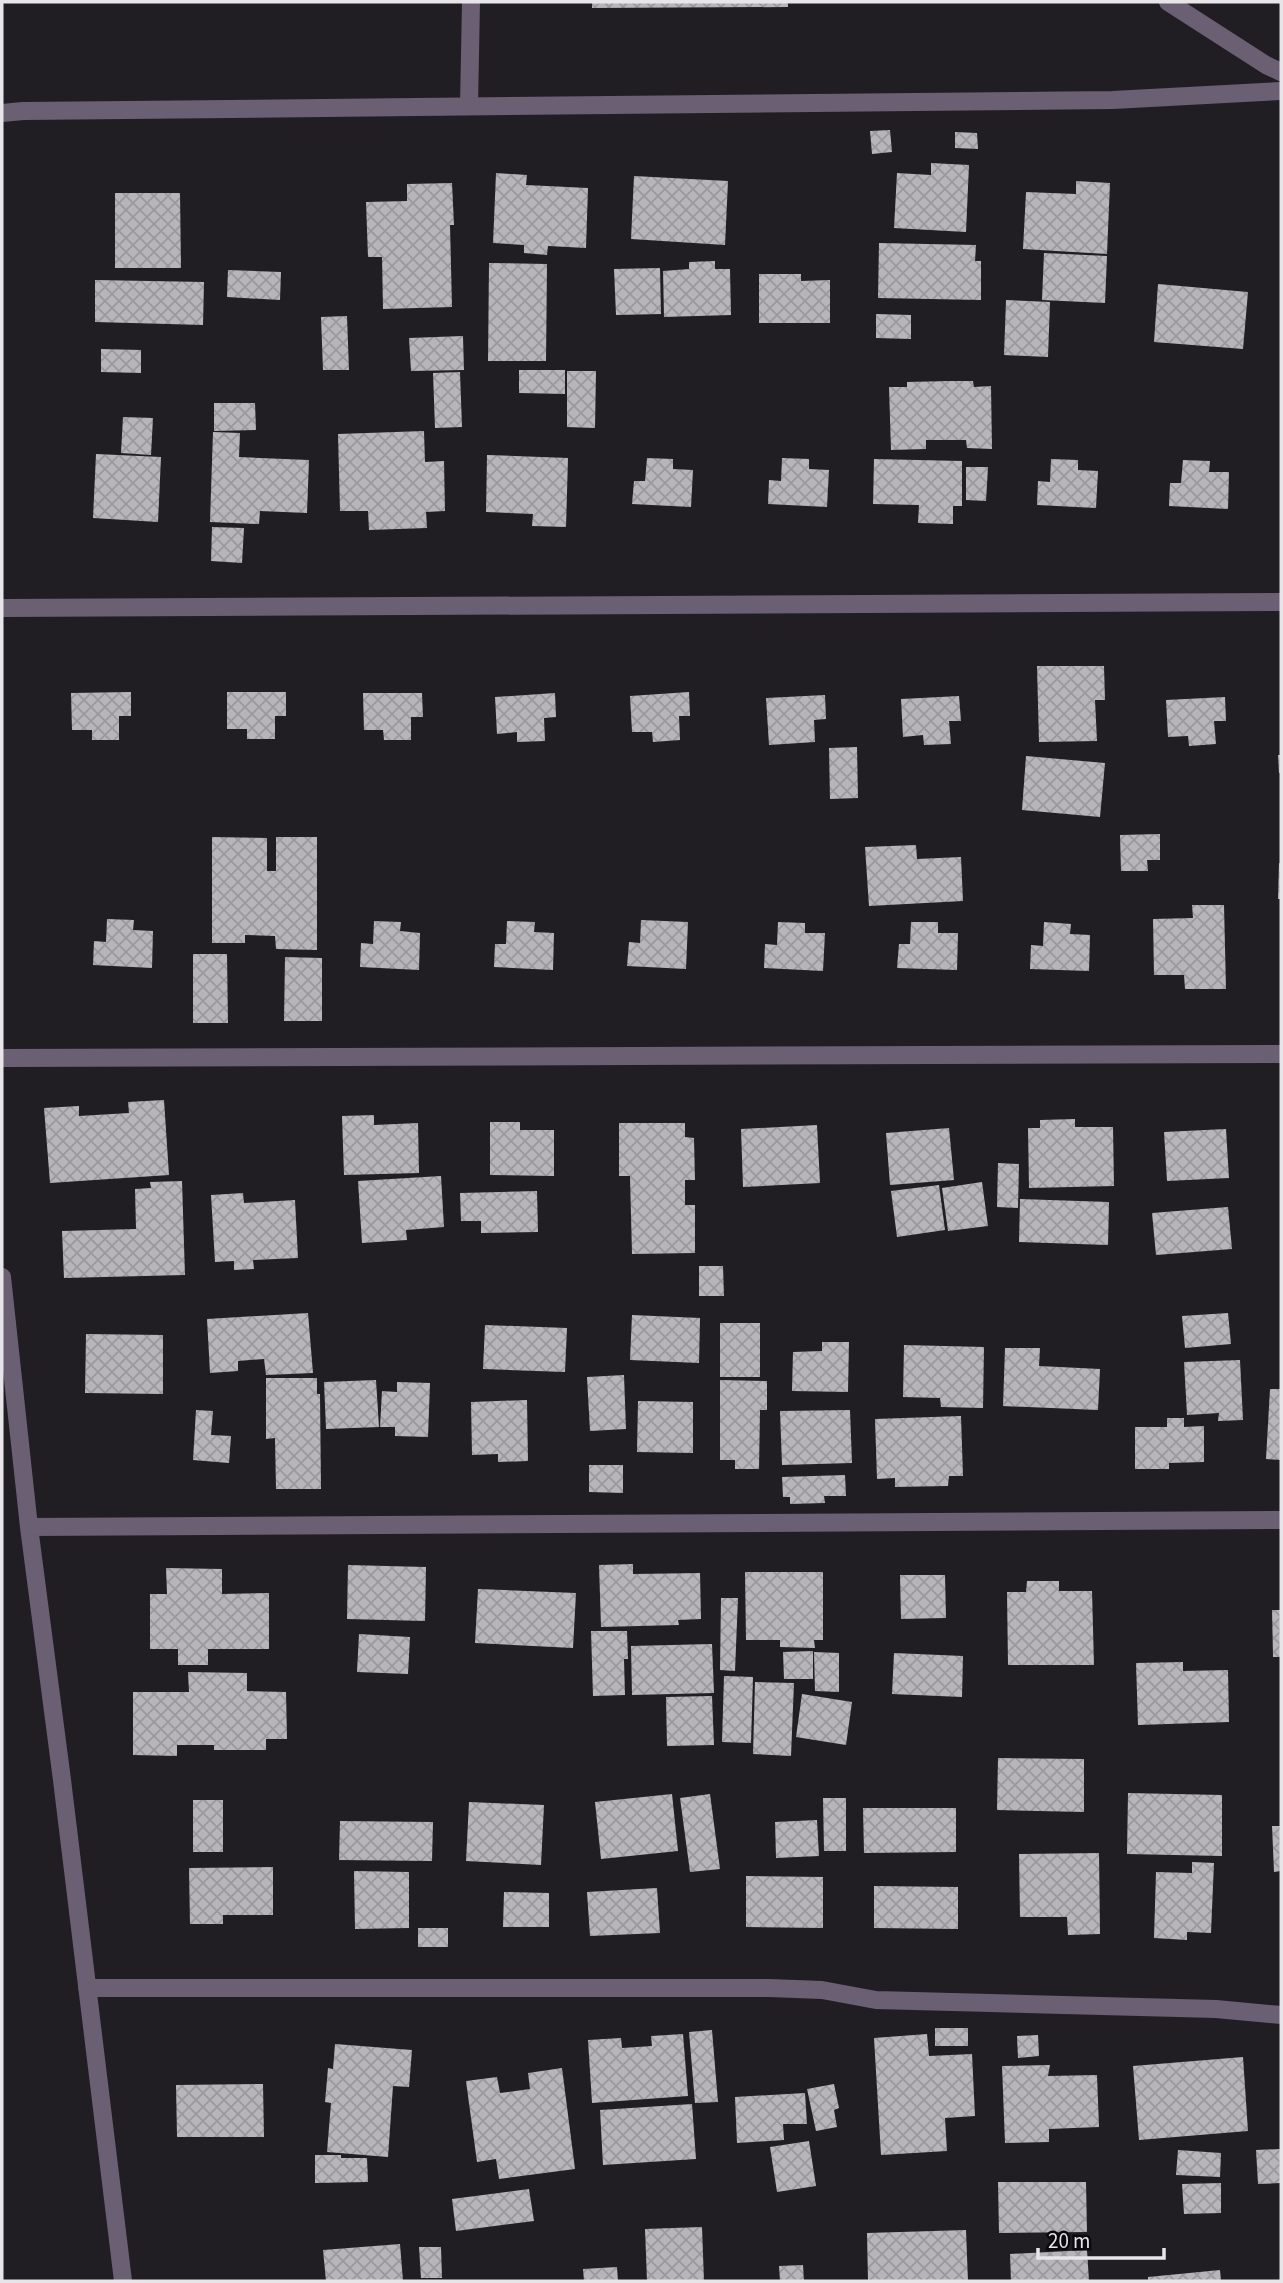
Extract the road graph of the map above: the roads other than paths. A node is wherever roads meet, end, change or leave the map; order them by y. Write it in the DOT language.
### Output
graph roads {
  1 [pos="471,2"];
  2 [pos="1168,2"];
  3 [pos="1281,72"];
  4 [pos="1281,91"];
  5 [pos="469,107"];
  6 [pos="2,113"];
  7 [pos="1281,602"];
  8 [pos="2,608"];
  9 [pos="1281,1054"];
  10 [pos="2,1058"];
  11 [pos="2,1276"];
  12 [pos="1281,1520"];
  13 [pos="29,1527"];
  14 [pos="87,1988"];
  15 [pos="1281,2015"];
  16 [pos="123,2281"];
  1 -- 5 [label="street"];
  2 -- 3 [label="street"];
  4 -- 5 [label="street"];
  5 -- 6 [label="street"];
  7 -- 8 [label="street"];
  9 -- 10 [label="street"];
  11 -- 13 [label="street"];
  12 -- 13 [label="street"];
  13 -- 14 [label="street"];
  14 -- 15 [label="street"];
  14 -- 16 [label="street"];
}
